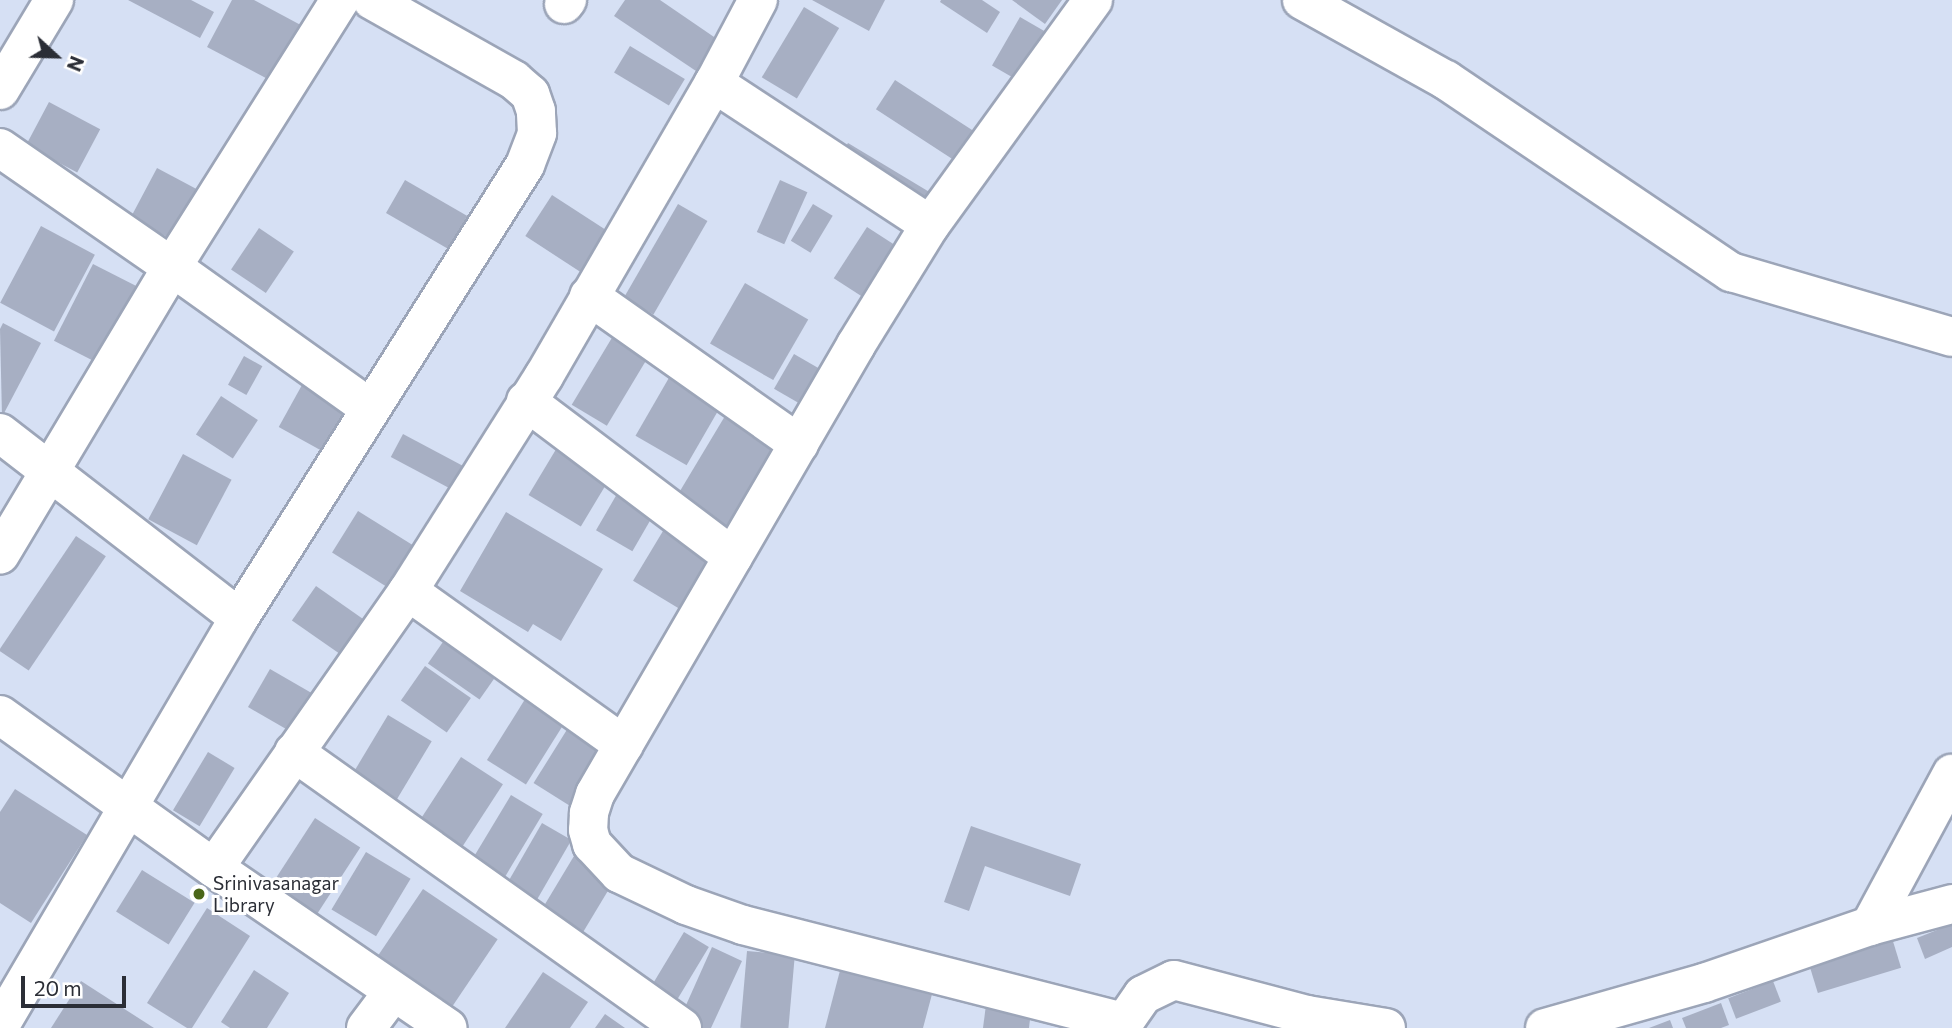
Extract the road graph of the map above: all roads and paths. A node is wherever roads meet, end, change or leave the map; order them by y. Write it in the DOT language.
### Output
graph roads {
  1 [pos="54,0"];
  2 [pos="340,0"];
  3 [pos="372,0"];
  4 [pos="758,0"];
  5 [pos="1093,0"];
  6 [pos="1302,0"];
  7 [pos="714,83"];
  8 [pos="0,90"];
  9 [pos="0,148"];
  10 [pos="930,225"];
  11 [pos="172,267"];
  12 [pos="589,296"];
  13 [pos="1952,337"];
  14 [pos="526,401"];
  15 [pos="371,409"];
  16 [pos="0,433"];
  17 [pos="799,444"];
  18 [pos="50,470"];
  19 [pos="0,555"];
  20 [pos="733,557"];
  21 [pos="408,591"];
  22 [pos="239,618"];
  23 [pos="0,715"];
  24 [pos="624,745"];
  25 [pos="294,752"];
  26 [pos="1952,774"];
  27 [pos="129,805"];
  28 [pos="214,868"];
  29 [pos="1952,904"];
  30 [pos="1870,926"];
  31 [pos="393,992"];
  32 [pos="1121,1025"];
  33 [pos="0,1026"];
  34 [pos="366,1028"];
  35 [pos="448,1028"];
  36 [pos="681,1028"];
  37 [pos="1385,1028"];
  38 [pos="1545,1028"];
  1 -- 8 [label="street"];
  2 -- 11 [label="street"];
  3 -- 15 [label="street"];
  4 -- 7 [label="street"];
  5 -- 10 [label="street"];
  6 -- 13 [label="street"];
  7 -- 10 [label="street"];
  7 -- 12 [label="street"];
  9 -- 11 [label="street"];
  10 -- 17 [label="street"];
  11 -- 15 [label="street"];
  11 -- 18 [label="street"];
  12 -- 14 [label="street"];
  12 -- 17 [label="street"];
  14 -- 20 [label="street"];
  14 -- 21 [label="street"];
  15 -- 22 [label="street"];
  16 -- 18 [label="street"];
  17 -- 20 [label="street"];
  18 -- 19 [label="street"];
  18 -- 22 [label="street"];
  20 -- 24 [label="street"];
  21 -- 24 [label="street"];
  21 -- 25 [label="street"];
  22 -- 27 [label="street"];
  23 -- 27 [label="street"];
  24 -- 32 [label="street"];
  25 -- 28 [label="street"];
  25 -- 36 [label="street"];
  26 -- 30 [label="street"];
  27 -- 28 [label="street"];
  27 -- 33 [label="street"];
  28 -- 31 [label="street"];
  29 -- 30 [label="street"];
  30 -- 38 [label="street"];
  31 -- 34 [label="street"];
  31 -- 35 [label="street"];
  32 -- 37 [label="street"];
}
